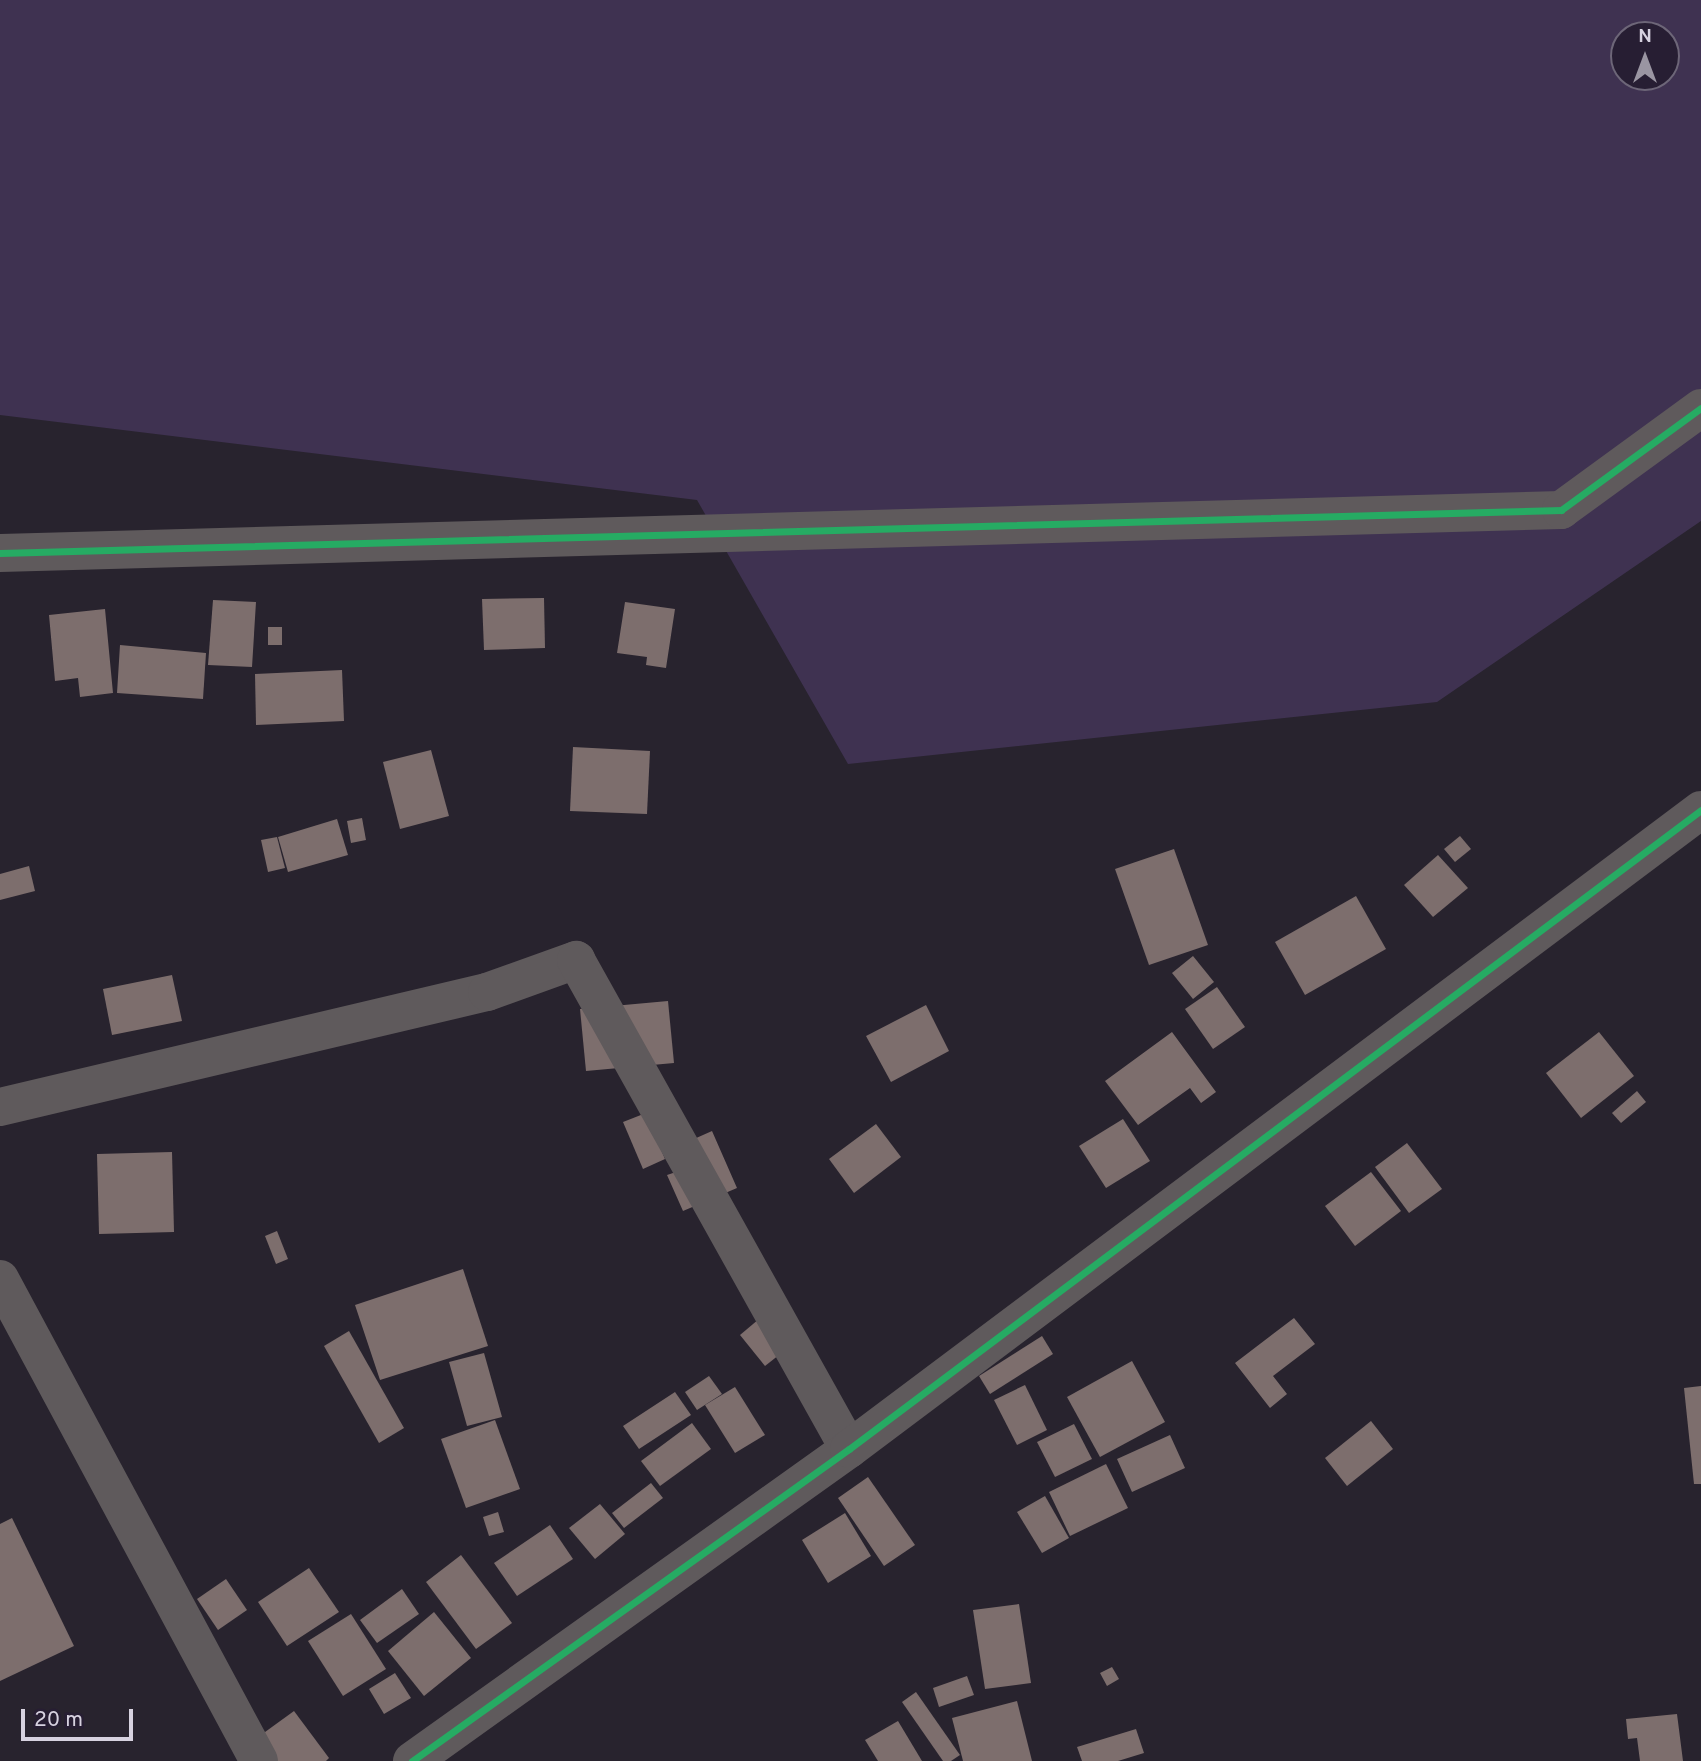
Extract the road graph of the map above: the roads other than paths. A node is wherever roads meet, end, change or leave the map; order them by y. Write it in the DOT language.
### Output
graph roads {
  1 [pos="1701,408"];
  2 [pos="0,553"];
  3 [pos="1701,810"];
  4 [pos="0,1107"];
  5 [pos="0,1279"];
  6 [pos="849,1450"];
  7 [pos="259,1761"];
  8 [pos="412,1761"];
  1 -- 2 [label="street"];
  3 -- 6 [label="street"];
  4 -- 6 [label="street"];
  5 -- 7 [label="street"];
  6 -- 8 [label="street"];
}
